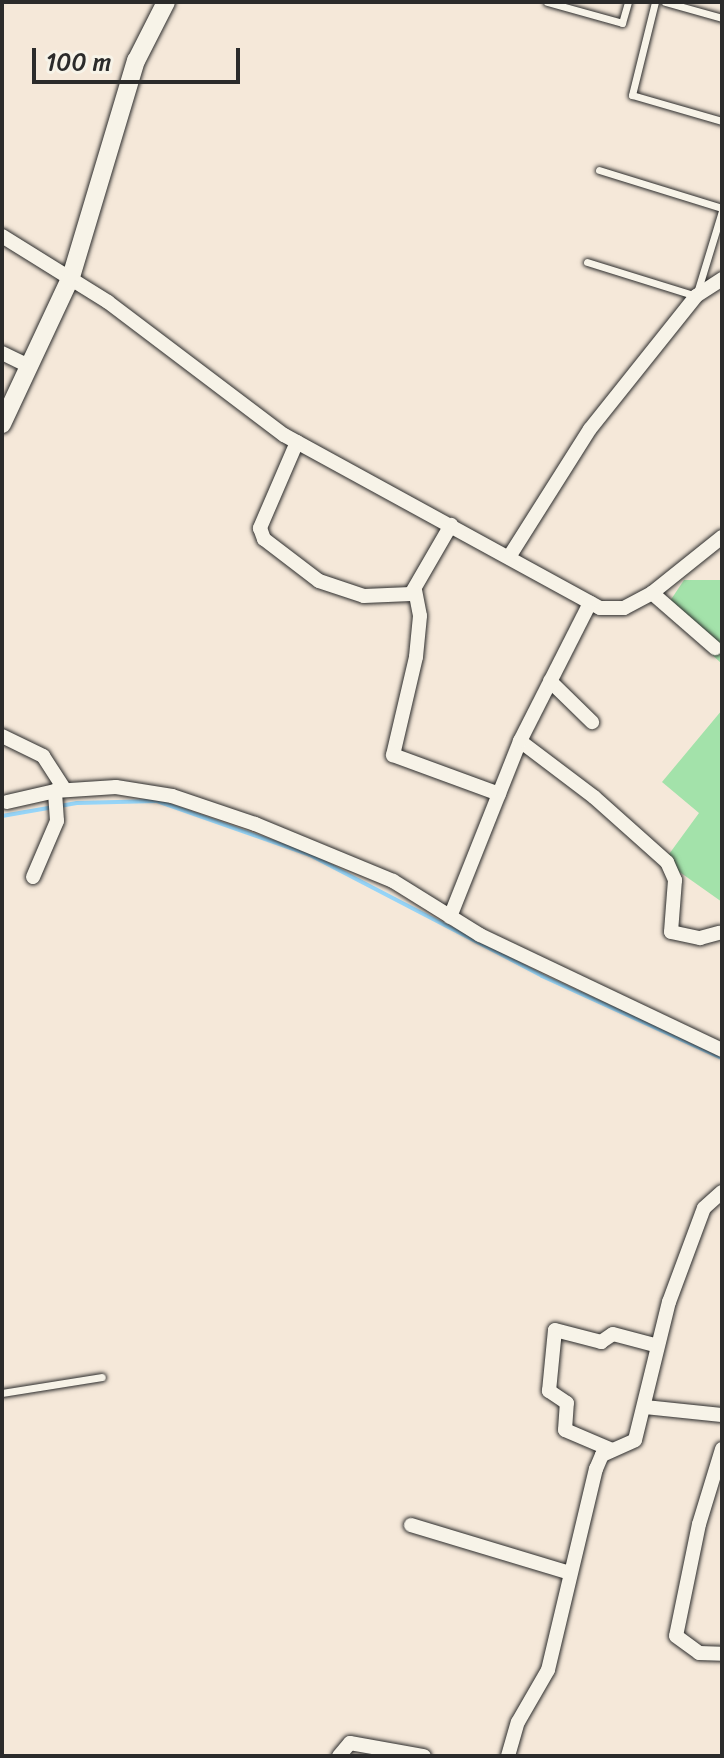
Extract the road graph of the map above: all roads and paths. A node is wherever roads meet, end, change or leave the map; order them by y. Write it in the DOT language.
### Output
graph roads {
  1 [pos="166,2"];
  2 [pos="547,2"];
  3 [pos="628,2"];
  4 [pos="655,2"];
  5 [pos="665,2"];
  6 [pos="722,18"];
  7 [pos="722,121"];
  8 [pos="599,170"];
  9 [pos="722,210"];
  10 [pos="2,236"];
  11 [pos="587,262"];
  12 [pos="71,277"];
  13 [pos="722,279"];
  14 [pos="696,296"];
  15 [pos="2,353"];
  16 [pos="29,366"];
  17 [pos="2,424"];
  18 [pos="297,442"];
  19 [pos="451,525"];
  20 [pos="722,537"];
  21 [pos="509,557"];
  22 [pos="415,590"];
  23 [pos="652,593"];
  24 [pos="590,603"];
  25 [pos="715,648"];
  26 [pos="550,681"];
  27 [pos="592,722"];
  28 [pos="2,736"];
  29 [pos="520,741"];
  30 [pos="58,791"];
  31 [pos="499,794"];
  32 [pos="7,802"];
  33 [pos="33,877"];
  34 [pos="450,917"];
  35 [pos="719,933"];
  36 [pos="722,1050"];
  37 [pos="722,1192"];
  38 [pos="655,1345"];
  39 [pos="102,1377"];
  40 [pos="2,1393"];
  41 [pos="645,1407"];
  42 [pos="722,1415"];
  43 [pos="722,1449"];
  44 [pos="612,1450"];
  45 [pos="411,1525"];
  46 [pos="567,1572"];
  47 [pos="722,1654"];
  48 [pos="339,1756"];
  49 [pos="424,1756"];
  50 [pos="508,1756"];
  1 -- 12 [label="street"];
  2 -- 3 [label="lane"];
  4 -- 7 [label="lane"];
  5 -- 6 [label="lane"];
  8 -- 9 [label="lane"];
  9 -- 14 [label="lane"];
  10 -- 12 [label="street"];
  11 -- 14 [label="lane"];
  12 -- 16 [label="street"];
  12 -- 18 [label="street"];
  13 -- 14 [label="street"];
  14 -- 21 [label="street"];
  15 -- 16 [label="street"];
  16 -- 17 [label="street"];
  18 -- 19 [label="street"];
  18 -- 22 [label="street"];
  19 -- 21 [label="street"];
  19 -- 22 [label="street"];
  20 -- 23 [label="street"];
  21 -- 24 [label="street"];
  22 -- 31 [label="street"];
  23 -- 24 [label="street"];
  23 -- 25 [label="street"];
  24 -- 26 [label="street"];
  26 -- 27 [label="street"];
  26 -- 29 [label="street"];
  28 -- 30 [label="street"];
  29 -- 31 [label="street"];
  29 -- 35 [label="street"];
  30 -- 32 [label="street"];
  30 -- 33 [label="street"];
  30 -- 34 [label="street"];
  31 -- 34 [label="street"];
  34 -- 36 [label="street"];
  37 -- 38 [label="street"];
  38 -- 41 [label="street"];
  38 -- 44 [label="street"];
  39 -- 40 [label="lane"];
  41 -- 42 [label="street"];
  41 -- 44 [label="street"];
  43 -- 47 [label="street"];
  44 -- 46 [label="street"];
  45 -- 46 [label="street"];
  46 -- 50 [label="street"];
  48 -- 49 [label="street"];
}
